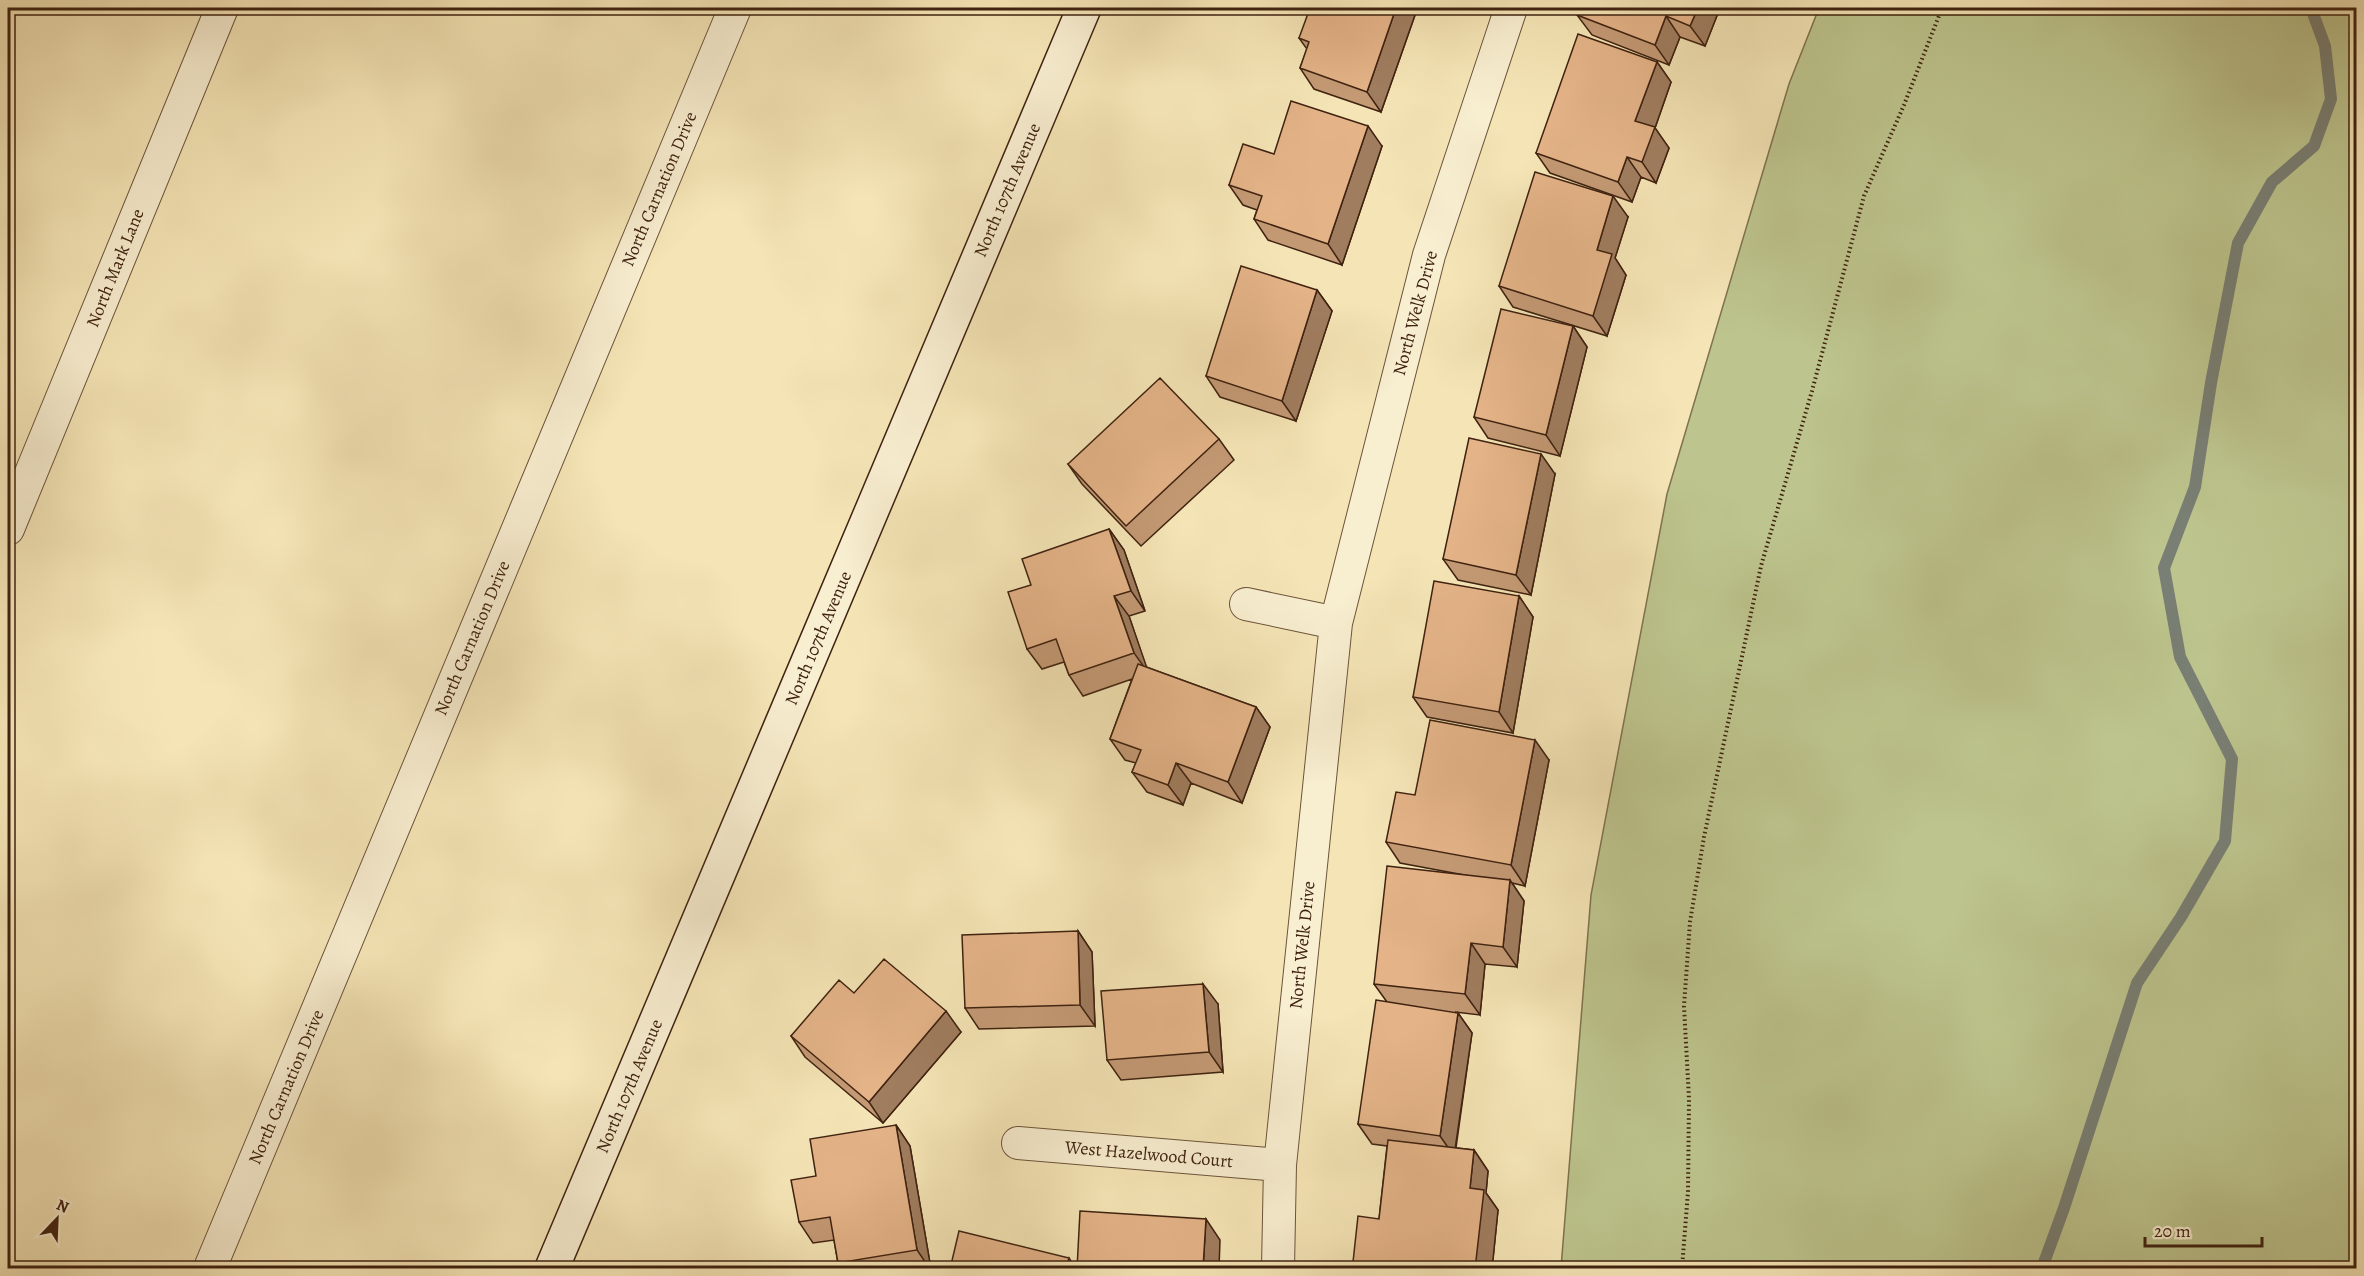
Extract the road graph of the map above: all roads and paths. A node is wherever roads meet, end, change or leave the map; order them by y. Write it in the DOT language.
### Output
graph roads {
  1 [pos="222,8"];
  2 [pos="735,8"];
  3 [pos="1084,8"];
  4 [pos="1511,8"];
  5 [pos="1942,8"];
  6 [pos="8,529"];
  7 [pos="2356,594"];
  8 [pos="1246,604"];
  9 [pos="1336,623"];
  10 [pos="2356,673"];
  11 [pos="1018,1143"];
  12 [pos="1280,1165"];
  13 [pos="2356,1249"];
  14 [pos="210,1269"];
  15 [pos="552,1269"];
  16 [pos="1278,1269"];
  17 [pos="1682,1269"];
  18 [pos="2352,1269"];
  1 -- 6 [label="street, North Mark Lane"];
  2 -- 14 [label="street, North Carnation Drive"];
  3 -- 15 [label="main road, North 107th Avenue"];
  4 -- 9 [label="street, North Welk Drive"];
  5 -- 17 [label="path"];
  7 -- 10 [label="path"];
  8 -- 9 [label="street"];
  9 -- 12 [label="street, North Welk Drive"];
  11 -- 12 [label="street, West Hazelwood Court"];
  12 -- 16 [label="street, North Welk Drive"];
  13 -- 18 [label="path"];
}
